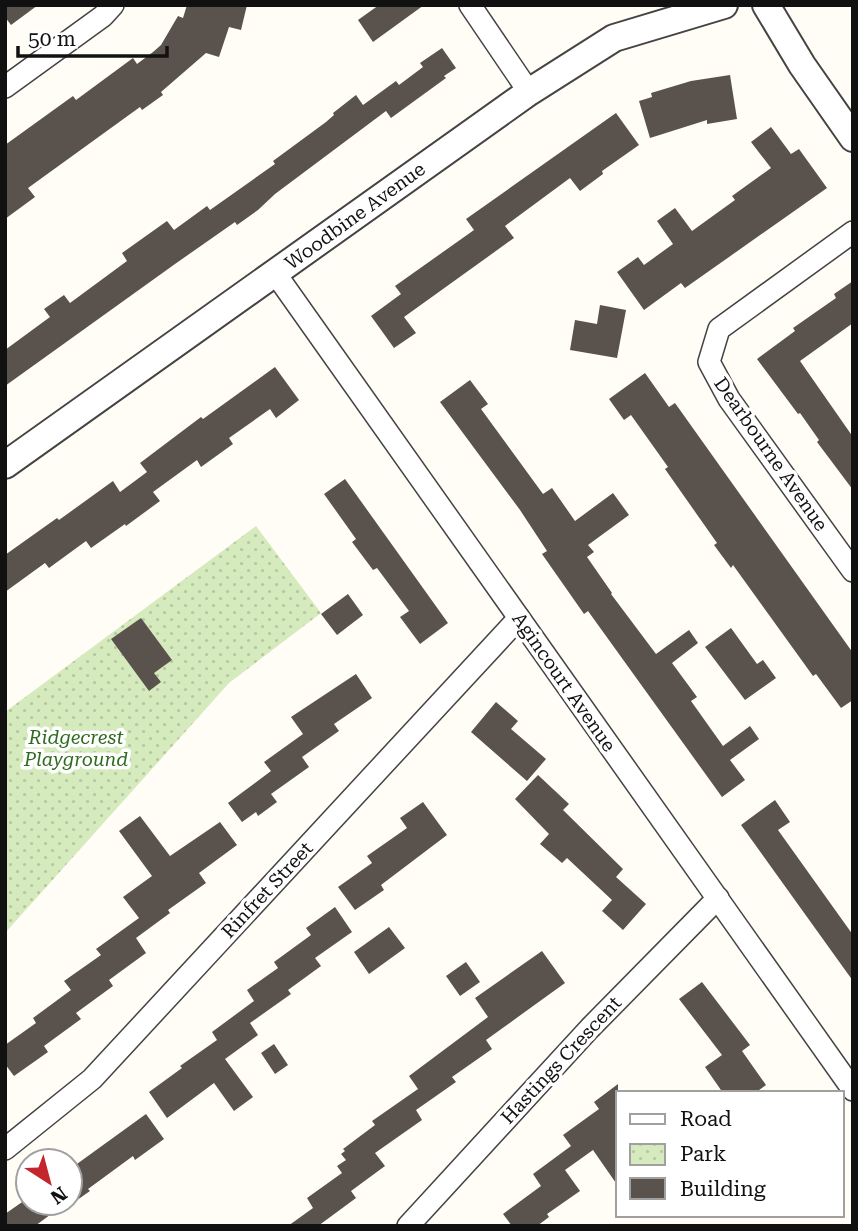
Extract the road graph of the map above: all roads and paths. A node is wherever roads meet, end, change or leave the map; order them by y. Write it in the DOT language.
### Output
graph roads {
  1 [pos="113,5"];
  2 [pos="470,5"];
  3 [pos="724,5"];
  4 [pos="766,5"];
  5 [pos="5,87"];
  6 [pos="529,92"];
  7 [pos="853,138"];
  8 [pos="853,232"];
  9 [pos="275,273"];
  10 [pos="5,465"];
  11 [pos="853,571"];
  12 [pos="519,618"];
  13 [pos="718,898"];
  14 [pos="853,1090"];
  15 [pos="5,1149"];
  16 [pos="408,1226"];
  1 -- 5 [label="street"];
  2 -- 6 [label="street"];
  3 -- 6 [label="street, Woodbine Avenue"];
  4 -- 7 [label="street"];
  6 -- 9 [label="street, Woodbine Avenue"];
  8 -- 11 [label="street, Dearbourne Avenue"];
  9 -- 10 [label="street, Woodbine Avenue"];
  9 -- 12 [label="street, Agincourt Avenue"];
  12 -- 13 [label="street, Agincourt Avenue"];
  12 -- 15 [label="street, Rinfret Street"];
  13 -- 14 [label="street, Agincourt Avenue"];
  13 -- 16 [label="street, Hastings Crescent"];
}
